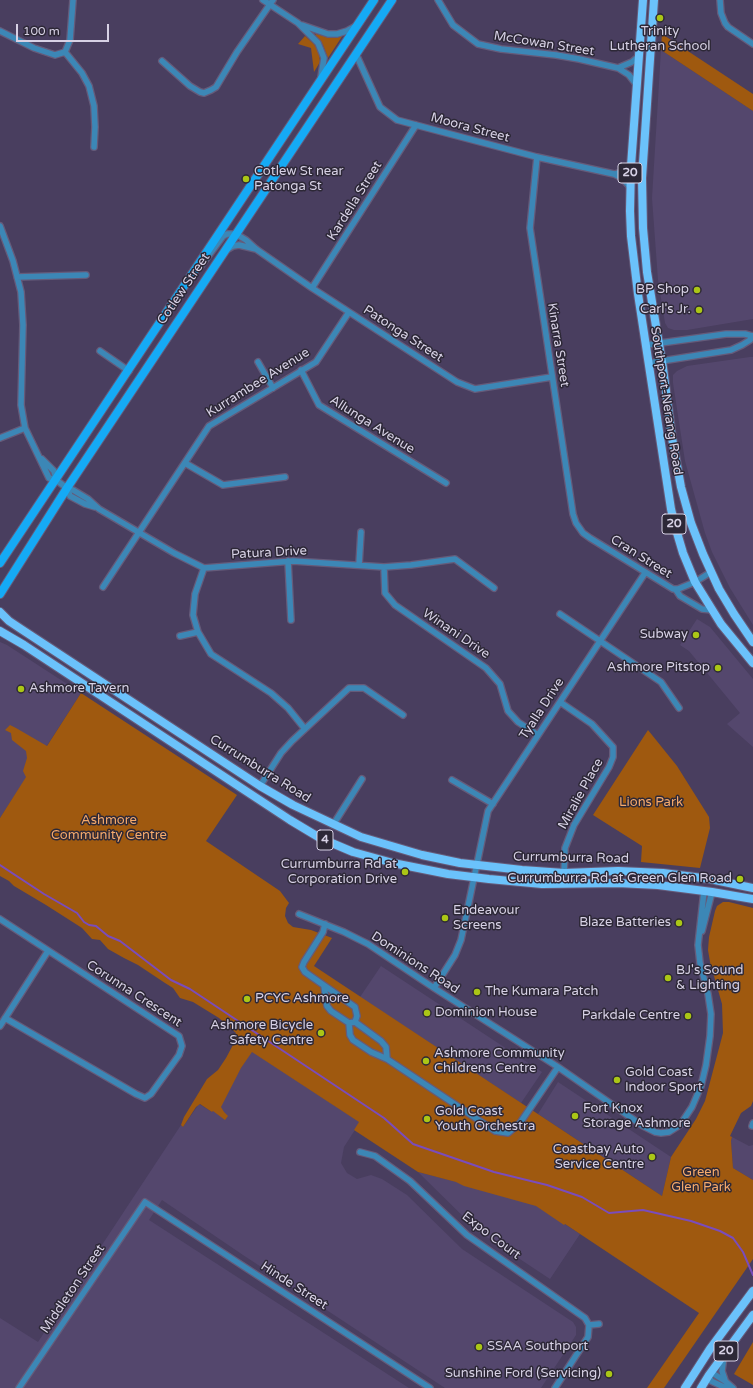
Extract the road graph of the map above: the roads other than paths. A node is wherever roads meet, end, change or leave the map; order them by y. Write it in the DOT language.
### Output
graph roads {
  1 [pos="73,0"];
  2 [pos="263,0"];
  3 [pos="374,0"];
  4 [pos="392,0"];
  5 [pos="438,0"];
  6 [pos="643,0"];
  7 [pos="654,0"];
  8 [pos="720,0"];
  9 [pos="272,2"];
  10 [pos="298,23"];
  11 [pos="356,26"];
  12 [pos="0,31"];
  13 [pos="753,44"];
  14 [pos="64,52"];
  15 [pos="356,54"];
  16 [pos="639,56"];
  17 [pos="162,60"];
  18 [pos="618,68"];
  19 [pos="321,80"];
  20 [pos="636,84"];
  21 [pos="416,125"];
  22 [pos="94,147"];
  23 [pos="537,157"];
  24 [pos="631,166"];
  25 [pos="614,174"];
  26 [pos="630,187"];
  27 [pos="1,230"];
  28 [pos="236,234"];
  29 [pos="256,249"];
  30 [pos="221,256"];
  31 [pos="86,275"];
  32 [pos="17,277"];
  33 [pos="190,278"];
  34 [pos="312,288"];
  35 [pos="349,312"];
  36 [pos="753,336"];
  37 [pos="659,344"];
  38 [pos="646,346"];
  39 [pos="100,351"];
  40 [pos="662,361"];
  41 [pos="258,362"];
  42 [pos="649,363"];
  43 [pos="301,370"];
  44 [pos="129,371"];
  45 [pos="552,377"];
  46 [pos="273,388"];
  47 [pos="25,428"];
  48 [pos="0,438"];
  49 [pos="185,463"];
  50 [pos="285,477"];
  51 [pos="56,480"];
  52 [pos="446,483"];
  53 [pos="67,488"];
  54 [pos="139,532"];
  55 [pos="361,532"];
  56 [pos="583,533"];
  57 [pos="288,561"];
  58 [pos="0,563"];
  59 [pos="359,565"];
  60 [pos="384,567"];
  61 [pos="204,568"];
  62 [pos="711,572"];
  63 [pos="645,573"];
  64 [pos="695,582"];
  65 [pos="103,587"];
  66 [pos="494,588"];
  67 [pos="676,590"];
  68 [pos="0,594"];
  69 [pos="712,610"];
  70 [pos="0,612"];
  71 [pos="560,614"];
  72 [pos="291,620"];
  73 [pos="0,631"];
  74 [pos="198,632"];
  75 [pos="180,636"];
  76 [pos="600,641"];
  77 [pos="753,642"];
  78 [pos="753,664"];
  79 [pos="560,702"];
  80 [pos="679,708"];
  81 [pos="403,715"];
  82 [pos="305,729"];
  83 [pos="538,735"];
  84 [pos="362,779"];
  85 [pos="452,780"];
  86 [pos="260,786"];
  87 [pos="493,804"];
  88 [pos="290,820"];
  89 [pos="333,824"];
  90 [pos="476,865"];
  91 [pos="564,873"];
  92 [pos="473,877"];
  93 [pos="708,879"];
  94 [pos="753,888"];
  95 [pos="708,891"];
  96 [pos="753,899"];
  97 [pos="299,914"];
  98 [pos="0,919"];
  99 [pos="325,924"];
  100 [pos="48,951"];
  101 [pos="324,986"];
  102 [pos="434,988"];
  103 [pos="5,1018"];
  104 [pos="352,1023"];
  105 [pos="0,1026"];
  106 [pos="387,1059"];
  107 [pos="558,1067"];
  108 [pos="360,1152"];
  109 [pos="146,1202"];
  110 [pos="753,1291"];
  111 [pos="753,1315"];
  112 [pos="599,1324"];
  113 [pos="589,1325"];
  114 [pos="726,1352"];
  115 [pos="698,1368"];
  116 [pos="709,1375"];
  117 [pos="725,1380"];
  118 [pos="19,1388"];
  119 [pos="430,1388"];
  120 [pos="555,1388"];
  121 [pos="685,1388"];
  122 [pos="701,1388"];
  123 [pos="726,1388"];
  124 [pos="734,1388"];
  1 -- 14 [label="street"];
  2 -- 9 [label="street"];
  3 -- 11 [label="main road, Cotlew Street"];
  4 -- 15 [label="main road, Cotlew Street"];
  5 -- 18 [label="street, McCowan Street"];
  6 -- 16 [label="main road, Southport-Nerang Road / 20"];
  7 -- 37 [label="main road, Southport-Nerang Road / 20"];
  8 -- 13 [label="street"];
  9 -- 10 [label="street"];
  9 -- 17 [label="street"];
  10 -- 11 [label="street"];
  10 -- 19 [label="street"];
  11 -- 19 [label="main road, Cotlew Street"];
  12 -- 14 [label="street"];
  14 -- 22 [label="street"];
  15 -- 21 [label="street, Moora Street"];
  15 -- 28 [label="main road, Cotlew Street"];
  16 -- 18 [label="street"];
  16 -- 20 [label="main road, Southport-Nerang Road / 20"];
  18 -- 20 [label="street, McCowan Street"];
  19 -- 33 [label="main road, Cotlew Street"];
  20 -- 24 [label="main road, Southport-Nerang Road / 20"];
  21 -- 23 [label="street, Moora Street"];
  21 -- 34 [label="street, Kardella Street"];
  23 -- 25 [label="street, Moora Street"];
  23 -- 45 [label="street, Kinarra Street"];
  24 -- 25 [label="street"];
  24 -- 26 [label="main road, Southport-Nerang Road / 20"];
  25 -- 26 [label="street, Moora Street"];
  26 -- 38 [label="main road, Southport-Nerang Road / 20"];
  27 -- 32 [label="street"];
  28 -- 29 [label="street, Patonga Street"];
  28 -- 30 [label="main road, Cotlew Street"];
  28 -- 33 [label="street"];
  29 -- 30 [label="street, Patonga Street"];
  29 -- 34 [label="street, Patonga Street"];
  30 -- 53 [label="main road, Cotlew Street"];
  31 -- 32 [label="street"];
  32 -- 47 [label="street"];
  33 -- 44 [label="main road, Cotlew Street"];
  34 -- 35 [label="street, Patonga Street"];
  35 -- 43 [label="street, Kurrambee Avenue"];
  35 -- 45 [label="street, Patonga Street"];
  36 -- 37 [label="street"];
  36 -- 40 [label="street"];
  37 -- 38 [label="street"];
  37 -- 40 [label="main road, Southport-Nerang Road / 20"];
  38 -- 42 [label="main road, Southport-Nerang Road / 20"];
  39 -- 44 [label="street"];
  40 -- 42 [label="street"];
  40 -- 62 [label="main road, Southport-Nerang Road / 20"];
  41 -- 46 [label="street"];
  42 -- 64 [label="main road, Southport-Nerang Road / 20"];
  43 -- 46 [label="street, Kurrambee Avenue"];
  43 -- 52 [label="street, Allunga Avenue"];
  44 -- 51 [label="main road, Cotlew Street"];
  45 -- 56 [label="street, Kinarra Street"];
  46 -- 49 [label="street, Kurrambee Avenue"];
  47 -- 48 [label="street"];
  47 -- 51 [label="street"];
  49 -- 50 [label="street"];
  49 -- 54 [label="street, Kurrambee Avenue"];
  51 -- 53 [label="street"];
  51 -- 58 [label="main road, Cotlew Street"];
  53 -- 54 [label="street"];
  53 -- 68 [label="main road, Cotlew Street"];
  54 -- 61 [label="street"];
  54 -- 65 [label="street, Kurrambee Avenue"];
  55 -- 59 [label="street"];
  56 -- 63 [label="street, Cran Street"];
  57 -- 59 [label="street, Patura Drive"];
  57 -- 61 [label="street, Patura Drive"];
  57 -- 72 [label="street"];
  59 -- 60 [label="street, Patura Drive"];
  60 -- 66 [label="street, Patura Drive"];
  60 -- 83 [label="street, Winani Drive"];
  61 -- 74 [label="street"];
  62 -- 64 [label="street, Cran Street"];
  62 -- 77 [label="main road, Southport-Nerang Road / 20"];
  63 -- 67 [label="street, Cran Street"];
  63 -- 76 [label="street, Tyalla Drive"];
  64 -- 67 [label="street, Cran Street"];
  64 -- 69 [label="main road, Southport-Nerang Road / 20"];
  67 -- 69 [label="street"];
  69 -- 78 [label="main road, Southport-Nerang Road / 20"];
  70 -- 86 [label="main road, Currumburra Road / 4"];
  71 -- 76 [label="street"];
  73 -- 88 [label="main road, Currumburra Road / 4"];
  74 -- 75 [label="street"];
  74 -- 82 [label="street"];
  76 -- 79 [label="street, Tyalla Drive"];
  76 -- 80 [label="street"];
  79 -- 83 [label="street, Tyalla Drive"];
  79 -- 91 [label="street, Miralie Place"];
  81 -- 82 [label="street"];
  82 -- 86 [label="street"];
  83 -- 87 [label="street, Tyalla Drive"];
  84 -- 89 [label="street"];
  85 -- 87 [label="street"];
  86 -- 88 [label="main road"];
  86 -- 89 [label="main road, Currumburra Road / 4"];
  87 -- 90 [label="street, Tyalla Drive"];
  88 -- 92 [label="main road, Currumburra Road / 4"];
  89 -- 90 [label="main road, Currumburra Road / 4"];
  90 -- 91 [label="main road, Currumburra Road / 4"];
  90 -- 92 [label="street, Tyalla Drive"];
  91 -- 93 [label="main road, Currumburra Road / 4"];
  92 -- 95 [label="main road, Currumburra Road / 4"];
  92 -- 102 [label="street, Tyalla Drive"];
  93 -- 94 [label="main road, Currumburra Road / 4"];
  93 -- 95 [label="main road"];
  95 -- 96 [label="main road, Currumburra Road / 4"];
  95 -- 107 [label="street, Dominions Road"];
  97 -- 99 [label="street, Dominions Road"];
  98 -- 100 [label="street, Corunna Crescent"];
  99 -- 101 [label="street"];
  99 -- 102 [label="street, Dominions Road"];
  100 -- 103 [label="street"];
  100 -- 103 [label="street, Corunna Crescent"];
  101 -- 104 [label="street"];
  101 -- 104 [label="street"];
  102 -- 107 [label="street, Dominions Road"];
  103 -- 105 [label="street"];
  104 -- 106 [label="street"];
  104 -- 106 [label="street"];
  106 -- 107 [label="street"];
  108 -- 113 [label="street, Expo Court"];
  109 -- 118 [label="street, Middleton Street"];
  109 -- 119 [label="street, Hinde Street"];
  110 -- 115 [label="main road, 20"];
  111 -- 114 [label="main road, 20"];
  112 -- 113 [label="street"];
  113 -- 120 [label="street"];
  114 -- 116 [label="main road, 20"];
  114 -- 117 [label="street"];
  115 -- 116 [label="main road"];
  115 -- 121 [label="main road, 20"];
  116 -- 117 [label="street"];
  116 -- 122 [label="main road, 20"];
  116 -- 123 [label="street"];
  117 -- 124 [label="street"];
}
